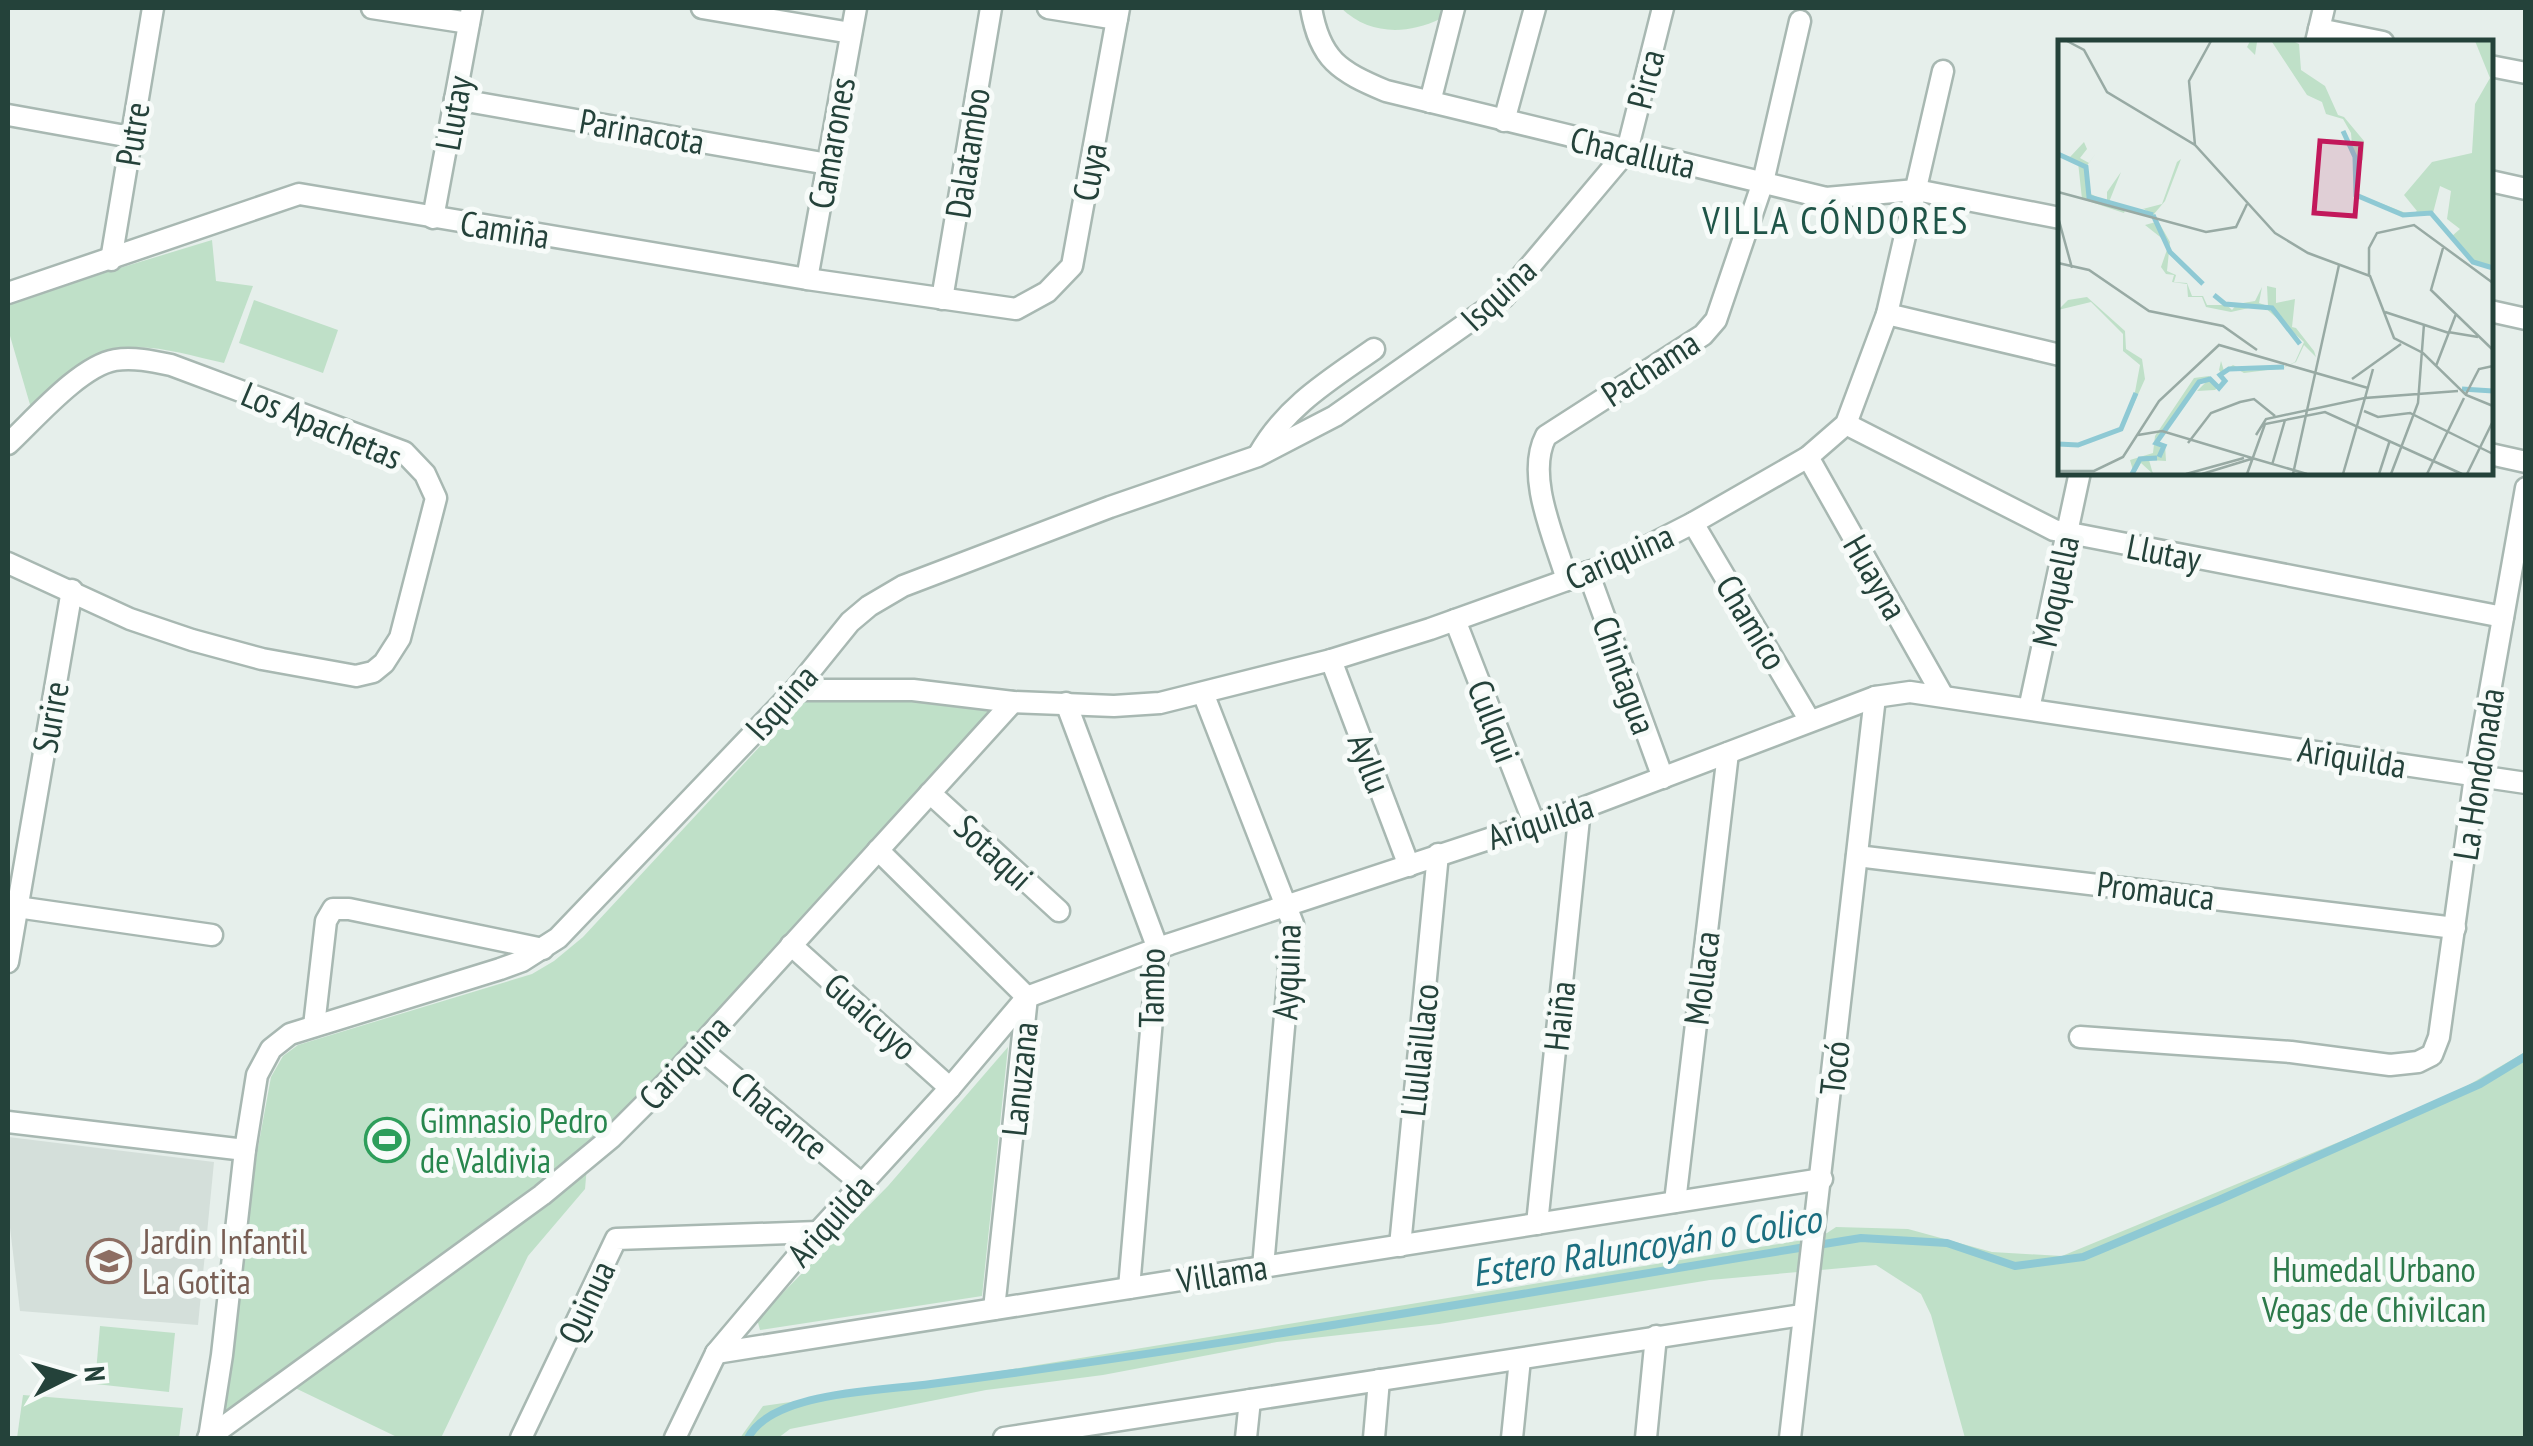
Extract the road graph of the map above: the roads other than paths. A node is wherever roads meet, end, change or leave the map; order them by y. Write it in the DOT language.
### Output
graph roads {
  1 [pos="153,8"];
  2 [pos="372,8"];
  3 [pos="702,8"];
  4 [pos="856,8"];
  5 [pos="991,8"];
  6 [pos="1048,8"];
  7 [pos="1311,8"];
  8 [pos="1454,8"];
  9 [pos="1536,8"];
  10 [pos="1663,8"];
  11 [pos="1118,13"];
  12 [pos="470,15"];
  13 [pos="1800,21"];
  14 [pos="2320,26"];
  15 [pos="851,33"];
  16 [pos="2376,40"];
  17 [pos="2493,67"];
  18 [pos="1943,71"];
  19 [pos="2526,73"];
  20 [pos="456,99"];
  21 [pos="1430,102"];
  22 [pos="8,116"];
  23 [pos="1504,121"];
  24 [pos="131,138"];
  25 [pos="1627,152"];
  26 [pos="828,164"];
  27 [pos="1763,182"];
  28 [pos="2493,182"];
  29 [pos="1916,190"];
  30 [pos="2526,190"];
  31 [pos="434,218"];
  32 [pos="2058,218"];
  33 [pos="111,260"];
  34 [pos="807,279"];
  35 [pos="8,293"];
  36 [pos="942,299"];
  37 [pos="1016,308"];
  38 [pos="2493,311"];
  39 [pos="1887,314"];
  40 [pos="2526,319"];
  41 [pos="1374,349"];
  42 [pos="2058,356"];
  43 [pos="1846,424"];
  44 [pos="8,444"];
  45 [pos="2493,455"];
  46 [pos="1258,456"];
  47 [pos="1808,457"];
  48 [pos="2526,462"];
  49 [pos="2079,475"];
  50 [pos="2526,488"];
  51 [pos="1693,523"];
  52 [pos="2067,533"];
  53 [pos="8,563"];
  54 [pos="1588,572"];
  55 [pos="1567,580"];
  56 [pos="72,590"];
  57 [pos="2503,617"];
  58 [pos="1455,620"];
  59 [pos="1331,660"];
  60 [pos="795,690"];
  61 [pos="1203,694"];
  62 [pos="1944,696"];
  63 [pos="1876,697"];
  64 [pos="1013,702"];
  65 [pos="1066,703"];
  66 [pos="2029,709"];
  67 [pos="1810,721"];
  68 [pos="1728,753"];
  69 [pos="2475,776"];
  70 [pos="1663,778"];
  71 [pos="2526,783"];
  72 [pos="930,792"];
  73 [pos="1580,809"];
  74 [pos="1534,823"];
  75 [pos="878,850"];
  76 [pos="1438,854"];
  77 [pos="1856,856"];
  78 [pos="1409,866"];
  79 [pos="17,907"];
  80 [pos="1288,908"];
  81 [pos="1059,911"];
  82 [pos="2454,928"];
  83 [pos="212,936"];
  84 [pos="791,945"];
  85 [pos="1158,948"];
  86 [pos="543,950"];
  87 [pos="8,962"];
  88 [pos="1027,997"];
  89 [pos="314,1026"];
  90 [pos="2080,1036"];
  91 [pos="698,1047"];
  92 [pos="950,1088"];
  93 [pos="8,1122"];
  94 [pos="244,1150"];
  95 [pos="1822,1179"];
  96 [pos="862,1184"];
  97 [pos="1675,1202"];
  98 [pos="1538,1224"];
  99 [pos="818,1232"];
  100 [pos="1400,1246"];
  101 [pos="1263,1267"];
  102 [pos="1129,1288"];
  103 [pos="994,1310"];
  104 [pos="1802,1315"];
  105 [pos="1656,1336"];
  106 [pos="716,1353"];
  107 [pos="1520,1359"];
  108 [pos="1380,1380"];
  109 [pos="1250,1400"];
  110 [pos="1112,1430"];
  111 [pos="209,1438"];
  112 [pos="521,1438"];
  113 [pos="675,1438"];
  114 [pos="1004,1438"];
  115 [pos="1246,1438"];
  116 [pos="1374,1438"];
  117 [pos="1512,1438"];
  118 [pos="1646,1438"];
  119 [pos="1790,1438"];
  1 -- 24 [label="street, Putre"];
  2 -- 12 [label="street"];
  3 -- 15 [label="street"];
  4 -- 15 [label="street, Camarones"];
  5 -- 36 [label="street, Dalatambo"];
  6 -- 11 [label="street"];
  7 -- 21 [label="street, Chacalluta"];
  8 -- 21 [label="street"];
  9 -- 23 [label="street"];
  10 -- 25 [label="street, Pirca"];
  11 -- 37 [label="street, Cuya"];
  12 -- 20 [label="street, Llutay"];
  13 -- 27 [label="street, Pachama"];
  14 -- 16 [label="street"];
  15 -- 26 [label="street, Camarones"];
  17 -- 19 [label="street"];
  18 -- 29 [label="street, Cariquina"];
  20 -- 26 [label="street, Parinacota"];
  20 -- 31 [label="street, Llutay"];
  21 -- 23 [label="street, Chacalluta"];
  22 -- 24 [label="street"];
  23 -- 25 [label="street, Chacalluta"];
  24 -- 33 [label="street, Putre"];
  25 -- 27 [label="street, Chacalluta"];
  25 -- 46 [label="street, Isquina"];
  26 -- 34 [label="street, Camarones"];
  27 -- 29 [label="street, Chacalluta"];
  27 -- 55 [label="street, Pachama"];
  28 -- 30 [label="street"];
  29 -- 32 [label="street, Chacalluta"];
  29 -- 39 [label="street, Cariquina"];
  31 -- 33 [label="street, Camiña"];
  31 -- 34 [label="street, Camiña"];
  33 -- 35 [label="street, Camiña"];
  34 -- 36 [label="street, Camiña"];
  36 -- 37 [label="street, Camiña"];
  38 -- 40 [label="street"];
  39 -- 42 [label="street"];
  39 -- 43 [label="street, Cariquina"];
  41 -- 46 [label="street"];
  43 -- 47 [label="street, Cariquina"];
  43 -- 52 [label="street, Llutay"];
  44 -- 56 [label="street, Los Apachetas"];
  45 -- 48 [label="street"];
  46 -- 60 [label="street, Isquina"];
  47 -- 51 [label="street, Cariquina"];
  47 -- 62 [label="street, Huayna"];
  49 -- 52 [label="street, Moquella"];
  50 -- 57 [label="street, La Hondonada"];
  51 -- 54 [label="street, Cariquina"];
  51 -- 67 [label="street, Chamico"];
  52 -- 57 [label="street, Llutay"];
  52 -- 66 [label="street, Moquella"];
  53 -- 56 [label="street, Los Apachetas"];
  54 -- 55 [label="street, Cariquina"];
  54 -- 70 [label="street, Chintagua"];
  55 -- 58 [label="street, Cariquina"];
  56 -- 79 [label="street, Surire"];
  57 -- 69 [label="street, La Hondonada"];
  58 -- 59 [label="street, Cariquina"];
  58 -- 74 [label="street, Cullqui"];
  59 -- 61 [label="street, Cariquina"];
  59 -- 78 [label="street, Ayllu"];
  60 -- 64 [label="street, Cariquina"];
  60 -- 86 [label="street, Isquina"];
  61 -- 65 [label="street, Cariquina"];
  61 -- 80 [label="street, Ayquina"];
  62 -- 63 [label="street, Ariquilda"];
  62 -- 66 [label="street, Ariquilda"];
  63 -- 67 [label="street, Ariquilda"];
  63 -- 77 [label="street, Tocó"];
  64 -- 65 [label="street, Cariquina"];
  64 -- 72 [label="street, Cariquina"];
  65 -- 85 [label="street, Tambo"];
  66 -- 69 [label="street, Ariquilda"];
  67 -- 68 [label="street, Ariquilda"];
  68 -- 70 [label="street, Ariquilda"];
  68 -- 97 [label="street, Mollaca"];
  69 -- 71 [label="street, Ariquilda"];
  69 -- 82 [label="street, La Hondonada"];
  70 -- 73 [label="street, Ariquilda"];
  72 -- 75 [label="street, Cariquina"];
  72 -- 81 [label="street, Sotaqui"];
  73 -- 74 [label="street, Ariquilda"];
  73 -- 98 [label="street, Haiña"];
  74 -- 76 [label="street, Ariquilda"];
  75 -- 84 [label="street, Cariquina"];
  75 -- 88 [label="street, Lanuzana"];
  76 -- 78 [label="street, Ariquilda"];
  76 -- 100 [label="street, Llullaillaco"];
  77 -- 82 [label="street, Promauca"];
  77 -- 95 [label="street, Tocó"];
  78 -- 80 [label="street, Ariquilda"];
  79 -- 83 [label="street"];
  79 -- 87 [label="street, Surire"];
  80 -- 85 [label="street, Ariquilda"];
  80 -- 101 [label="street, Ayquina"];
  82 -- 90 [label="street, La Hondonada"];
  84 -- 91 [label="street, Cariquina"];
  84 -- 92 [label="street, Guaicuyo"];
  85 -- 88 [label="street, Ariquilda"];
  85 -- 102 [label="street, Tambo"];
  86 -- 89 [label="street, Isquina"];
  86 -- 89 [label="street"];
  88 -- 92 [label="street, Ariquilda"];
  88 -- 103 [label="street, Lanuzana"];
  89 -- 94 [label="street, Isquina"];
  91 -- 96 [label="street, Chacance"];
  91 -- 111 [label="street, Cariquina"];
  92 -- 96 [label="street, Ariquilda"];
  93 -- 94 [label="street"];
  94 -- 111 [label="street, Isquina"];
  95 -- 97 [label="street, Villama"];
  95 -- 104 [label="street, Tocó"];
  96 -- 99 [label="street, Ariquilda"];
  97 -- 98 [label="street, Villama"];
  98 -- 100 [label="street, Villama"];
  99 -- 106 [label="street, Ariquilda"];
  99 -- 112 [label="street, Quinua"];
  100 -- 101 [label="street, Villama"];
  101 -- 102 [label="street, Villama"];
  102 -- 103 [label="street, Villama"];
  103 -- 106 [label="street, Villama"];
  104 -- 105 [label="street"];
  104 -- 119 [label="street, Tocó"];
  105 -- 107 [label="street"];
  105 -- 118 [label="street"];
  106 -- 113 [label="street"];
  107 -- 108 [label="street"];
  107 -- 117 [label="street"];
  108 -- 109 [label="street"];
  108 -- 116 [label="street"];
  109 -- 110 [label="street"];
  109 -- 115 [label="street"];
  110 -- 114 [label="street"];
}
